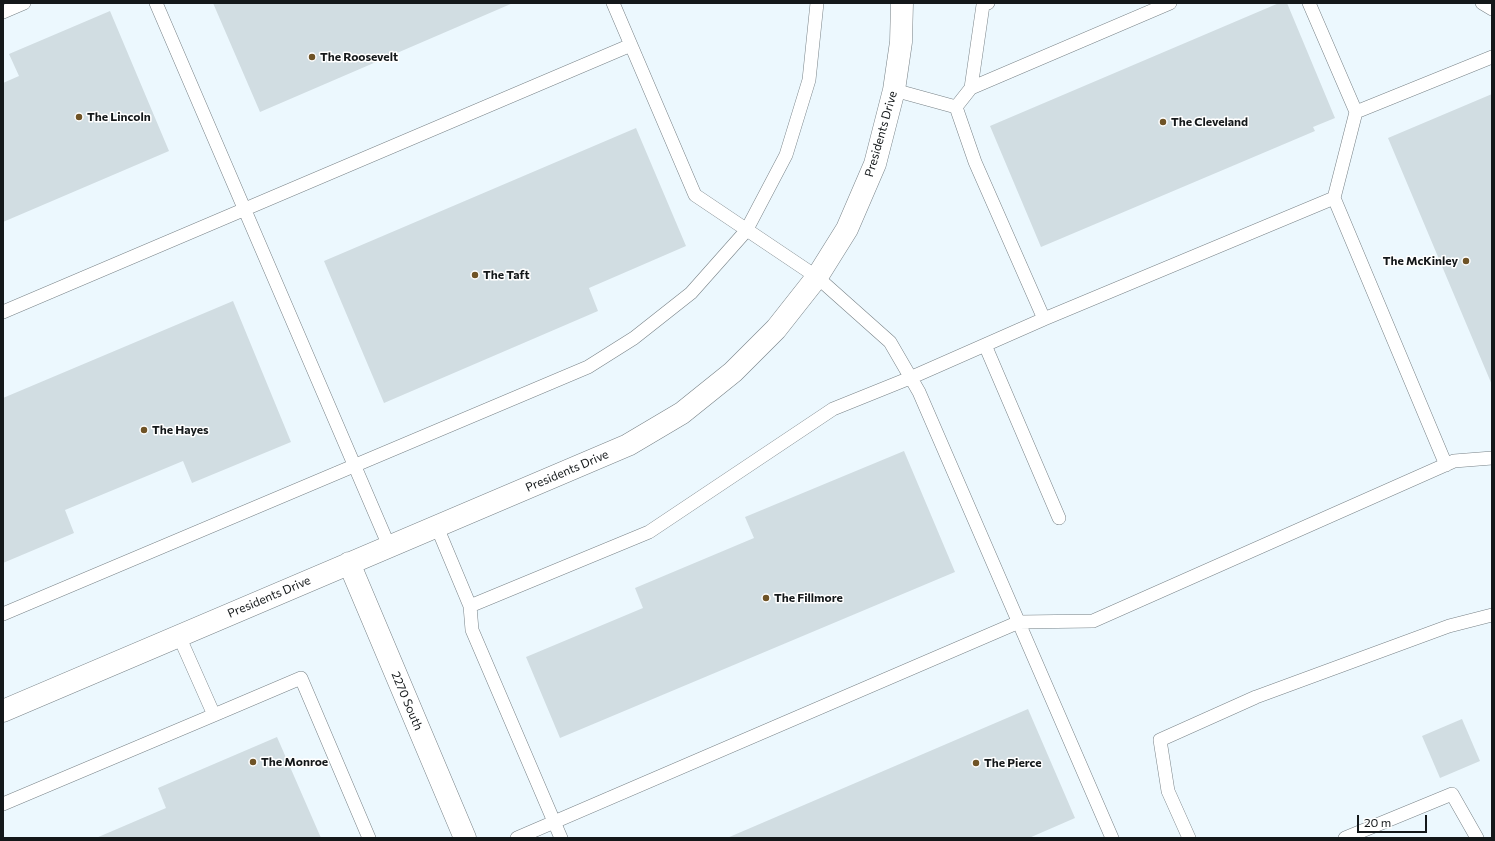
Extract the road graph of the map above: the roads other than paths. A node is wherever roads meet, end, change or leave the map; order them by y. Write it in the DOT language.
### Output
graph roads {
  1 [pos="24,3"];
  2 [pos="156,3"];
  3 [pos="613,3"];
  4 [pos="817,3"];
  5 [pos="902,3"];
  6 [pos="988,3"];
  7 [pos="1170,3"];
  8 [pos="1309,3"];
  9 [pos="1482,3"];
  10 [pos="1492,8"];
  11 [pos="3,12"];
  12 [pos="631,45"];
  13 [pos="1492,57"];
  14 [pos="971,88"];
  15 [pos="894,90"];
  16 [pos="956,107"];
  17 [pos="1356,112"];
  18 [pos="1334,198"];
  19 [pos="244,208"];
  20 [pos="746,231"];
  21 [pos="817,277"];
  22 [pos="3,312"];
  23 [pos="1044,319"];
  24 [pos="985,345"];
  25 [pos="910,378"];
  26 [pos="1492,458"];
  27 [pos="1446,465"];
  28 [pos="354,466"];
  29 [pos="1059,518"];
  30 [pos="437,527"];
  31 [pos="389,546"];
  32 [pos="349,563"];
  33 [pos="470,606"];
  34 [pos="3,614"];
  35 [pos="1492,615"];
  36 [pos="1019,622"];
  37 [pos="179,636"];
  38 [pos="3,711"];
  39 [pos="214,715"];
  40 [pos="3,804"];
  41 [pos="554,822"];
  42 [pos="369,838"];
  43 [pos="465,838"];
  44 [pos="517,838"];
  45 [pos="561,838"];
  46 [pos="1112,838"];
  47 [pos="1189,838"];
  48 [pos="1344,838"];
  49 [pos="1477,838"];
  1 -- 11 [label="lane"];
  2 -- 19 [label="lane"];
  3 -- 12 [label="lane"];
  4 -- 20 [label="lane"];
  5 -- 15 [label="street, Presidents Drive"];
  6 -- 14 [label="lane"];
  7 -- 14 [label="lane"];
  8 -- 17 [label="lane"];
  9 -- 10 [label="lane"];
  12 -- 19 [label="lane"];
  12 -- 20 [label="lane"];
  13 -- 17 [label="lane"];
  14 -- 16 [label="lane"];
  15 -- 16 [label="lane"];
  15 -- 21 [label="street, Presidents Drive"];
  16 -- 23 [label="lane"];
  17 -- 18 [label="lane"];
  18 -- 23 [label="lane"];
  18 -- 27 [label="lane"];
  19 -- 22 [label="lane"];
  19 -- 28 [label="lane"];
  20 -- 21 [label="lane"];
  20 -- 28 [label="lane"];
  21 -- 25 [label="lane"];
  21 -- 30 [label="street, Presidents Drive"];
  23 -- 24 [label="lane"];
  24 -- 25 [label="lane"];
  24 -- 29 [label="lane"];
  25 -- 33 [label="lane"];
  25 -- 36 [label="lane"];
  26 -- 27 [label="lane"];
  27 -- 36 [label="lane"];
  28 -- 31 [label="lane"];
  28 -- 34 [label="lane"];
  30 -- 31 [label="street, Presidents Drive"];
  30 -- 33 [label="lane"];
  31 -- 32 [label="street, Presidents Drive"];
  32 -- 37 [label="street, Presidents Drive"];
  32 -- 43 [label="street, 2270 South"];
  33 -- 41 [label="lane"];
  35 -- 47 [label="lane"];
  36 -- 41 [label="lane"];
  36 -- 46 [label="lane"];
  37 -- 38 [label="street, Presidents Drive"];
  37 -- 39 [label="lane"];
  39 -- 40 [label="lane"];
  39 -- 42 [label="lane"];
  41 -- 44 [label="lane"];
  41 -- 45 [label="lane"];
  48 -- 49 [label="lane"];
}
